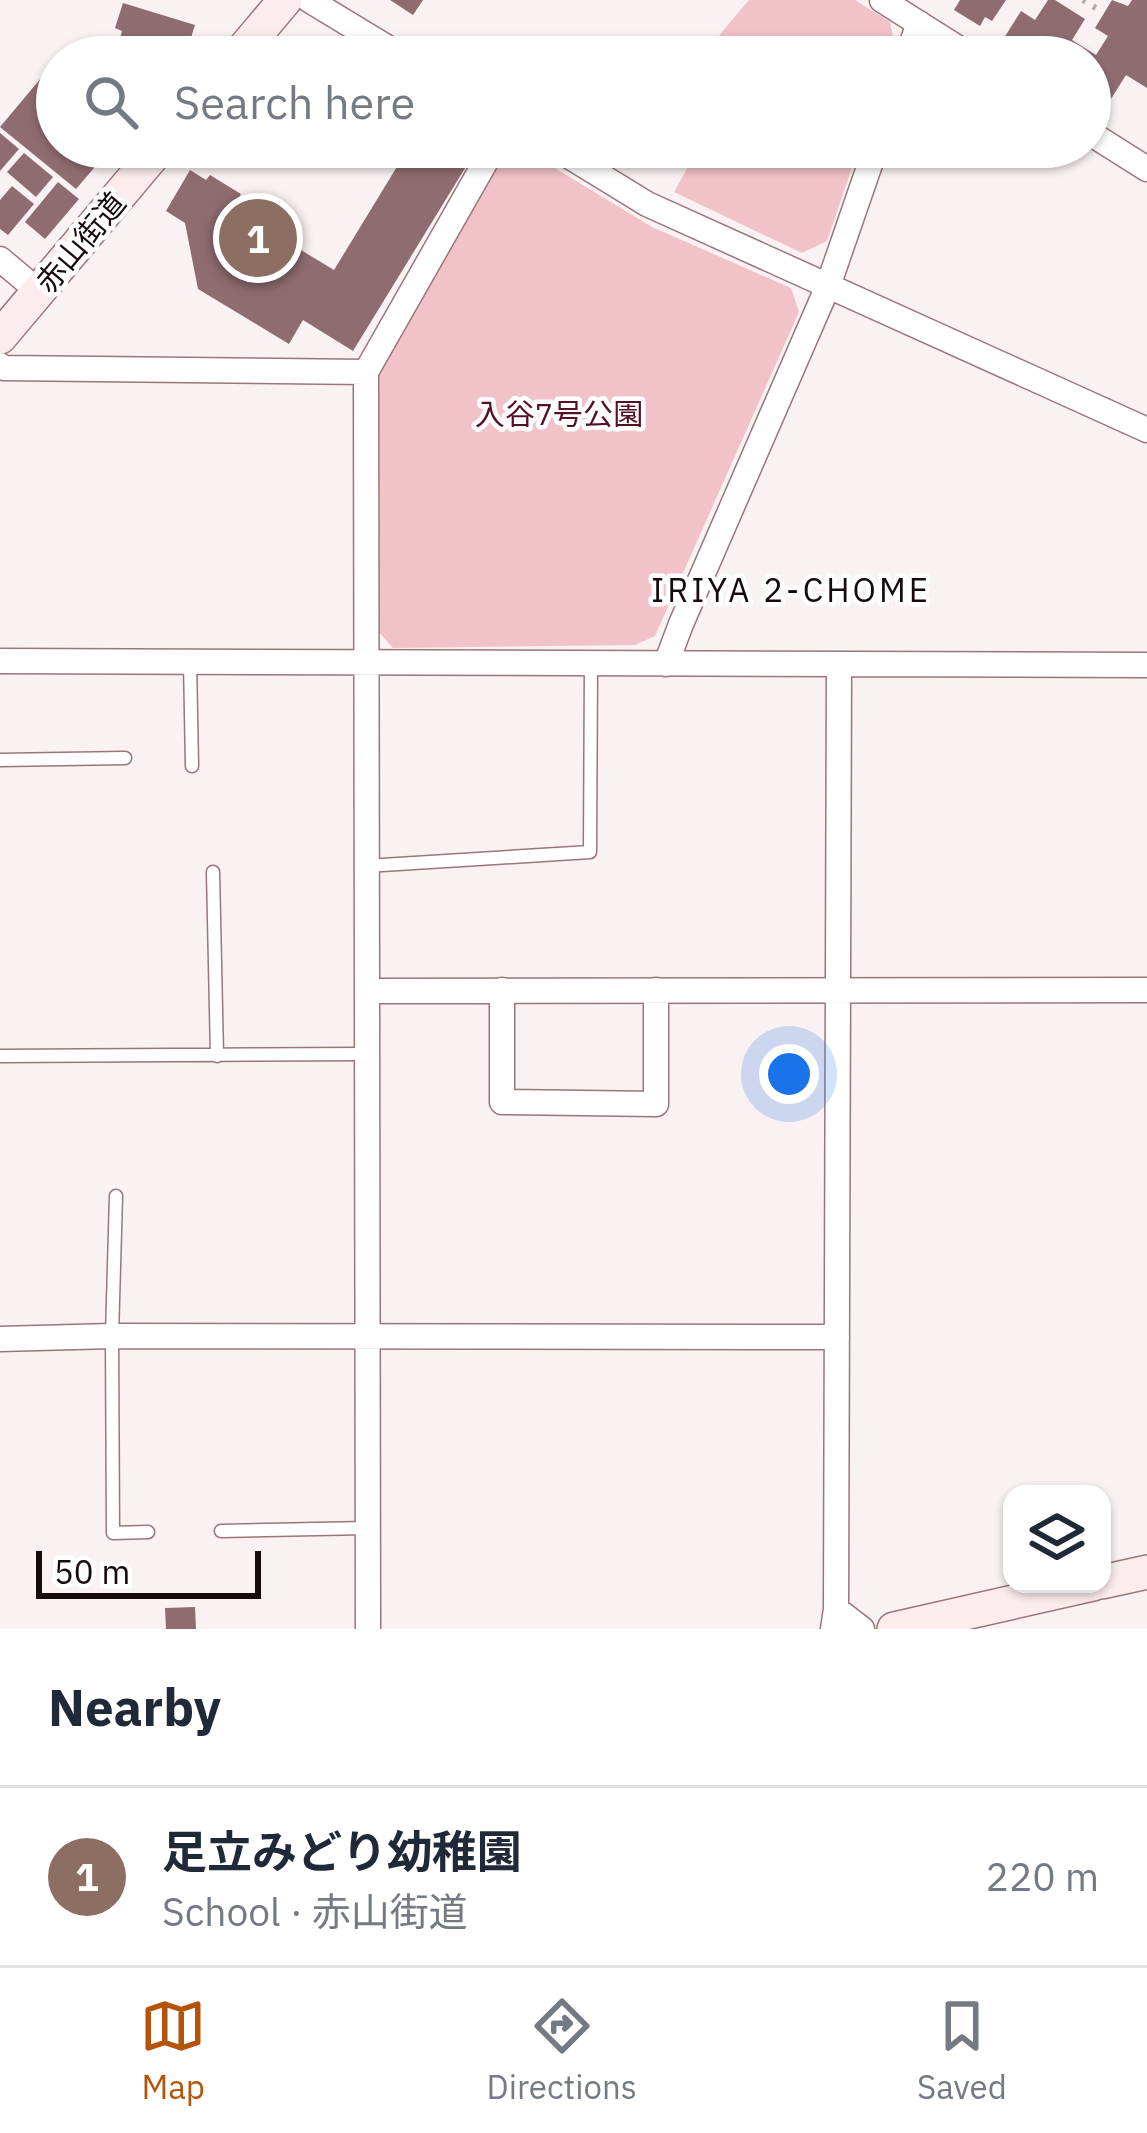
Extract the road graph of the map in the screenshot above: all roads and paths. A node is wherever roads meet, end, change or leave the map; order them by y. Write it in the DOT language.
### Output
graph roads {
  1 [pos="285,0"];
  2 [pos="308,0"];
  3 [pos="882,0"];
  4 [pos="1083,0"];
  5 [pos="1099,10"];
  6 [pos="919,23"];
  7 [pos="254,36"];
  8 [pos="368,36"];
  9 [pos="914,36"];
  10 [pos="939,36"];
  11 [pos="1111,146"];
  12 [pos="142,168"];
  13 [pos="482,168"];
  14 [pos="588,168"];
  15 [pos="869,168"];
  16 [pos="1147,169"];
  17 [pos="0,259"];
  18 [pos="828,286"];
  19 [pos="38,291"];
  20 [pos="0,337"];
  21 [pos="0,365"];
  22 [pos="366,372"];
  23 [pos="1147,430"];
  24 [pos="0,661"];
  25 [pos="190,662"];
  26 [pos="366,663"];
  27 [pos="591,664"];
  28 [pos="666,664"];
  29 [pos="839,665"];
  30 [pos="1147,665"];
  31 [pos="125,758"];
  32 [pos="0,760"];
  33 [pos="192,766"];
  34 [pos="366,866"];
  35 [pos="213,872"];
  36 [pos="502,989"];
  37 [pos="839,989"];
  38 [pos="656,990"];
  39 [pos="1147,990"];
  40 [pos="368,991"];
  41 [pos="369,1054"];
  42 [pos="0,1056"];
  43 [pos="218,1056"];
  44 [pos="116,1196"];
  45 [pos="112,1336"];
  46 [pos="368,1337"];
  47 [pos="837,1337"];
  48 [pos="0,1339"];
  49 [pos="367,1528"];
  50 [pos="221,1531"];
  51 [pos="148,1532"];
  52 [pos="1147,1572"];
  53 [pos="1111,1580"];
  54 [pos="1054,1593"];
  55 [pos="835,1619"];
  56 [pos="368,1629"];
  57 [pos="862,1629"];
  58 [pos="894,1629"];
  1 -- 7 [label="street"];
  2 -- 8 [label="street"];
  3 -- 6 [label="street"];
  4 -- 5 [label="path"];
  6 -- 9 [label="street"];
  6 -- 10 [label="street"];
  11 -- 16 [label="street"];
  12 -- 19 [label="street, 赤山街道"];
  13 -- 22 [label="street"];
  14 -- 18 [label="street"];
  15 -- 18 [label="street"];
  17 -- 19 [label="street"];
  18 -- 23 [label="street"];
  18 -- 28 [label="street"];
  19 -- 20 [label="street, 赤山街道"];
  21 -- 22 [label="street"];
  22 -- 26 [label="street"];
  24 -- 25 [label="street"];
  25 -- 26 [label="street"];
  25 -- 33 [label="lane"];
  26 -- 27 [label="street"];
  26 -- 34 [label="street"];
  27 -- 28 [label="street"];
  27 -- 34 [label="lane"];
  28 -- 29 [label="street"];
  29 -- 30 [label="street"];
  29 -- 37 [label="street"];
  31 -- 32 [label="lane"];
  34 -- 40 [label="street"];
  35 -- 43 [label="lane"];
  36 -- 38 [label="street"];
  36 -- 38 [label="street"];
  36 -- 40 [label="street"];
  37 -- 38 [label="street"];
  37 -- 39 [label="street"];
  37 -- 47 [label="street"];
  40 -- 41 [label="street"];
  41 -- 43 [label="lane"];
  41 -- 46 [label="street"];
  42 -- 43 [label="lane"];
  44 -- 45 [label="lane"];
  45 -- 46 [label="street"];
  45 -- 48 [label="street"];
  45 -- 51 [label="lane"];
  46 -- 47 [label="street"];
  46 -- 49 [label="street"];
  47 -- 55 [label="street"];
  49 -- 50 [label="lane"];
  49 -- 56 [label="street"];
  52 -- 53 [label="street"];
  54 -- 58 [label="street"];
  55 -- 57 [label="street"];
}
